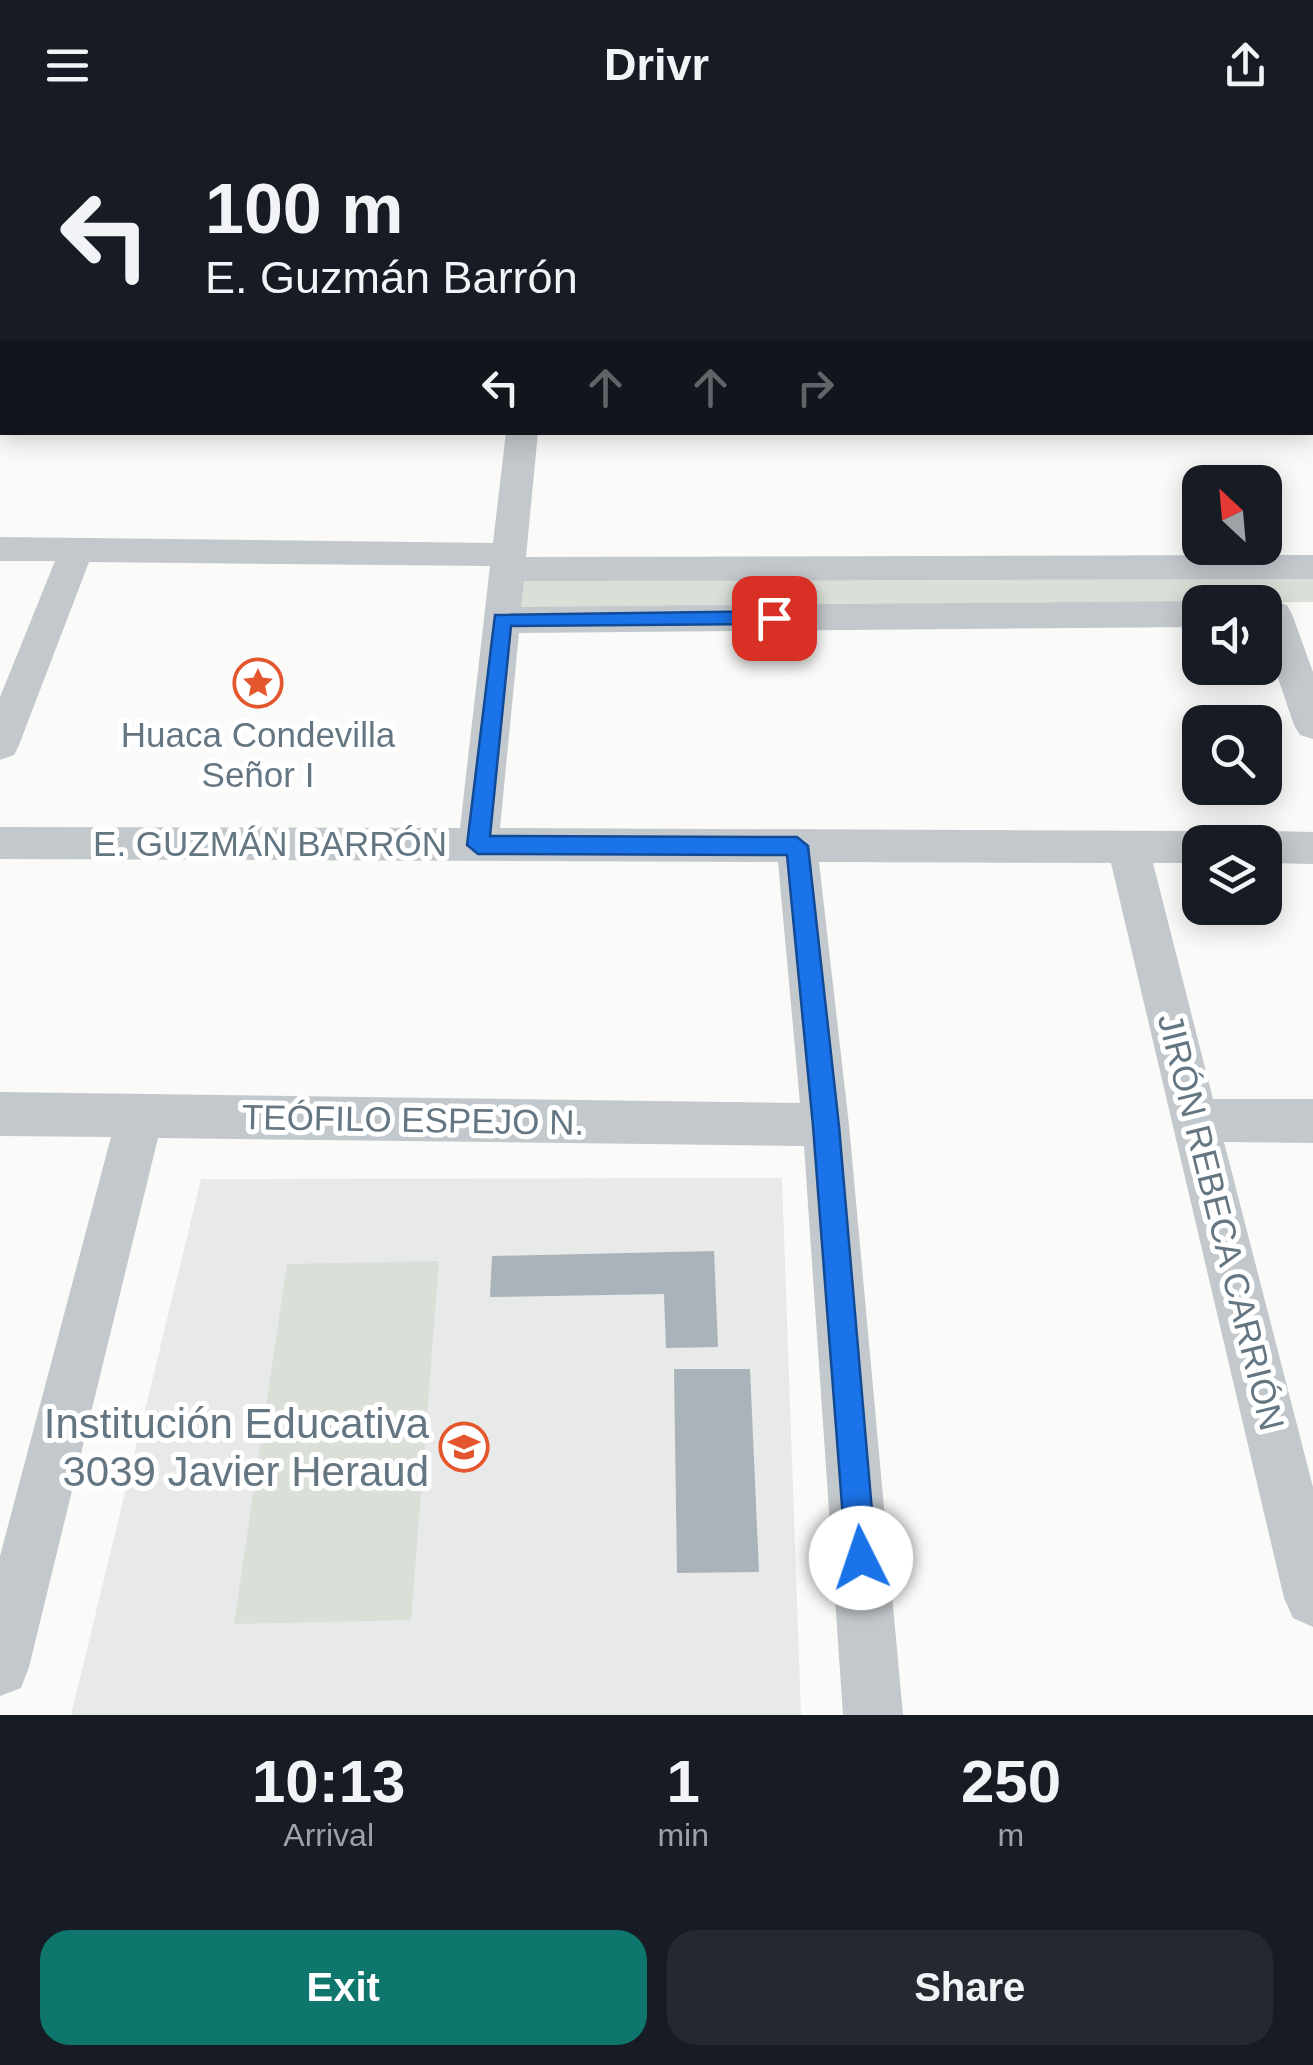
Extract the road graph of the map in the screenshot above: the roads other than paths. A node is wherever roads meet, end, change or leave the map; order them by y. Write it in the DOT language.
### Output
graph roads {
  1 [pos="522,435"];
  2 [pos="0,549"];
  3 [pos="77,549"];
  4 [pos="508,562"];
  5 [pos="1313,567"];
  6 [pos="1313,613"];
  7 [pos="1182,614"];
  8 [pos="1282,614"];
  9 [pos="502,620"];
  10 [pos="1282,645"];
  11 [pos="1313,726"];
  12 [pos="0,745"];
  13 [pos="0,844"];
  14 [pos="478,845"];
  15 [pos="797,846"];
  16 [pos="1128,846"];
  17 [pos="1182,847"];
  18 [pos="1282,848"];
  19 [pos="1313,848"];
  20 [pos="0,1114"];
  21 [pos="140,1116"];
  22 [pos="1195,1120"];
  23 [pos="1313,1121"];
  24 [pos="826,1126"];
  25 [pos="1302,1511"];
  26 [pos="1313,1598"];
  27 [pos="0,1667"];
  28 [pos="874,1715"];
  1 -- 4 [label="street"];
  2 -- 3 [label="street"];
  3 -- 4 [label="street"];
  3 -- 12 [label="street"];
  4 -- 5 [label="street"];
  4 -- 9 [label="street"];
  6 -- 8 [label="street"];
  7 -- 9 [label="street"];
  9 -- 14 [label="street"];
  10 -- 11 [label="street"];
  13 -- 14 [label="street, E. GUZMÁN BARRÓN"];
  14 -- 15 [label="street, E. GUZMÁN BARRÓN"];
  15 -- 16 [label="street, E. GUZMÁN BARRÓN"];
  15 -- 24 [label="street"];
  16 -- 17 [label="street, E. GUZMÁN BARRÓN"];
  16 -- 22 [label="street, JIRÓN REBECA CARRIÓN"];
  18 -- 19 [label="street"];
  20 -- 21 [label="street, TEÓFILO ESPEJO N."];
  21 -- 24 [label="street, TEÓFILO ESPEJO N."];
  21 -- 27 [label="street"];
  22 -- 23 [label="street"];
  22 -- 25 [label="street, JIRÓN REBECA CARRIÓN"];
  24 -- 28 [label="street"];
  25 -- 26 [label="street, JIRÓN REBECA CARRIÓN"];
}
